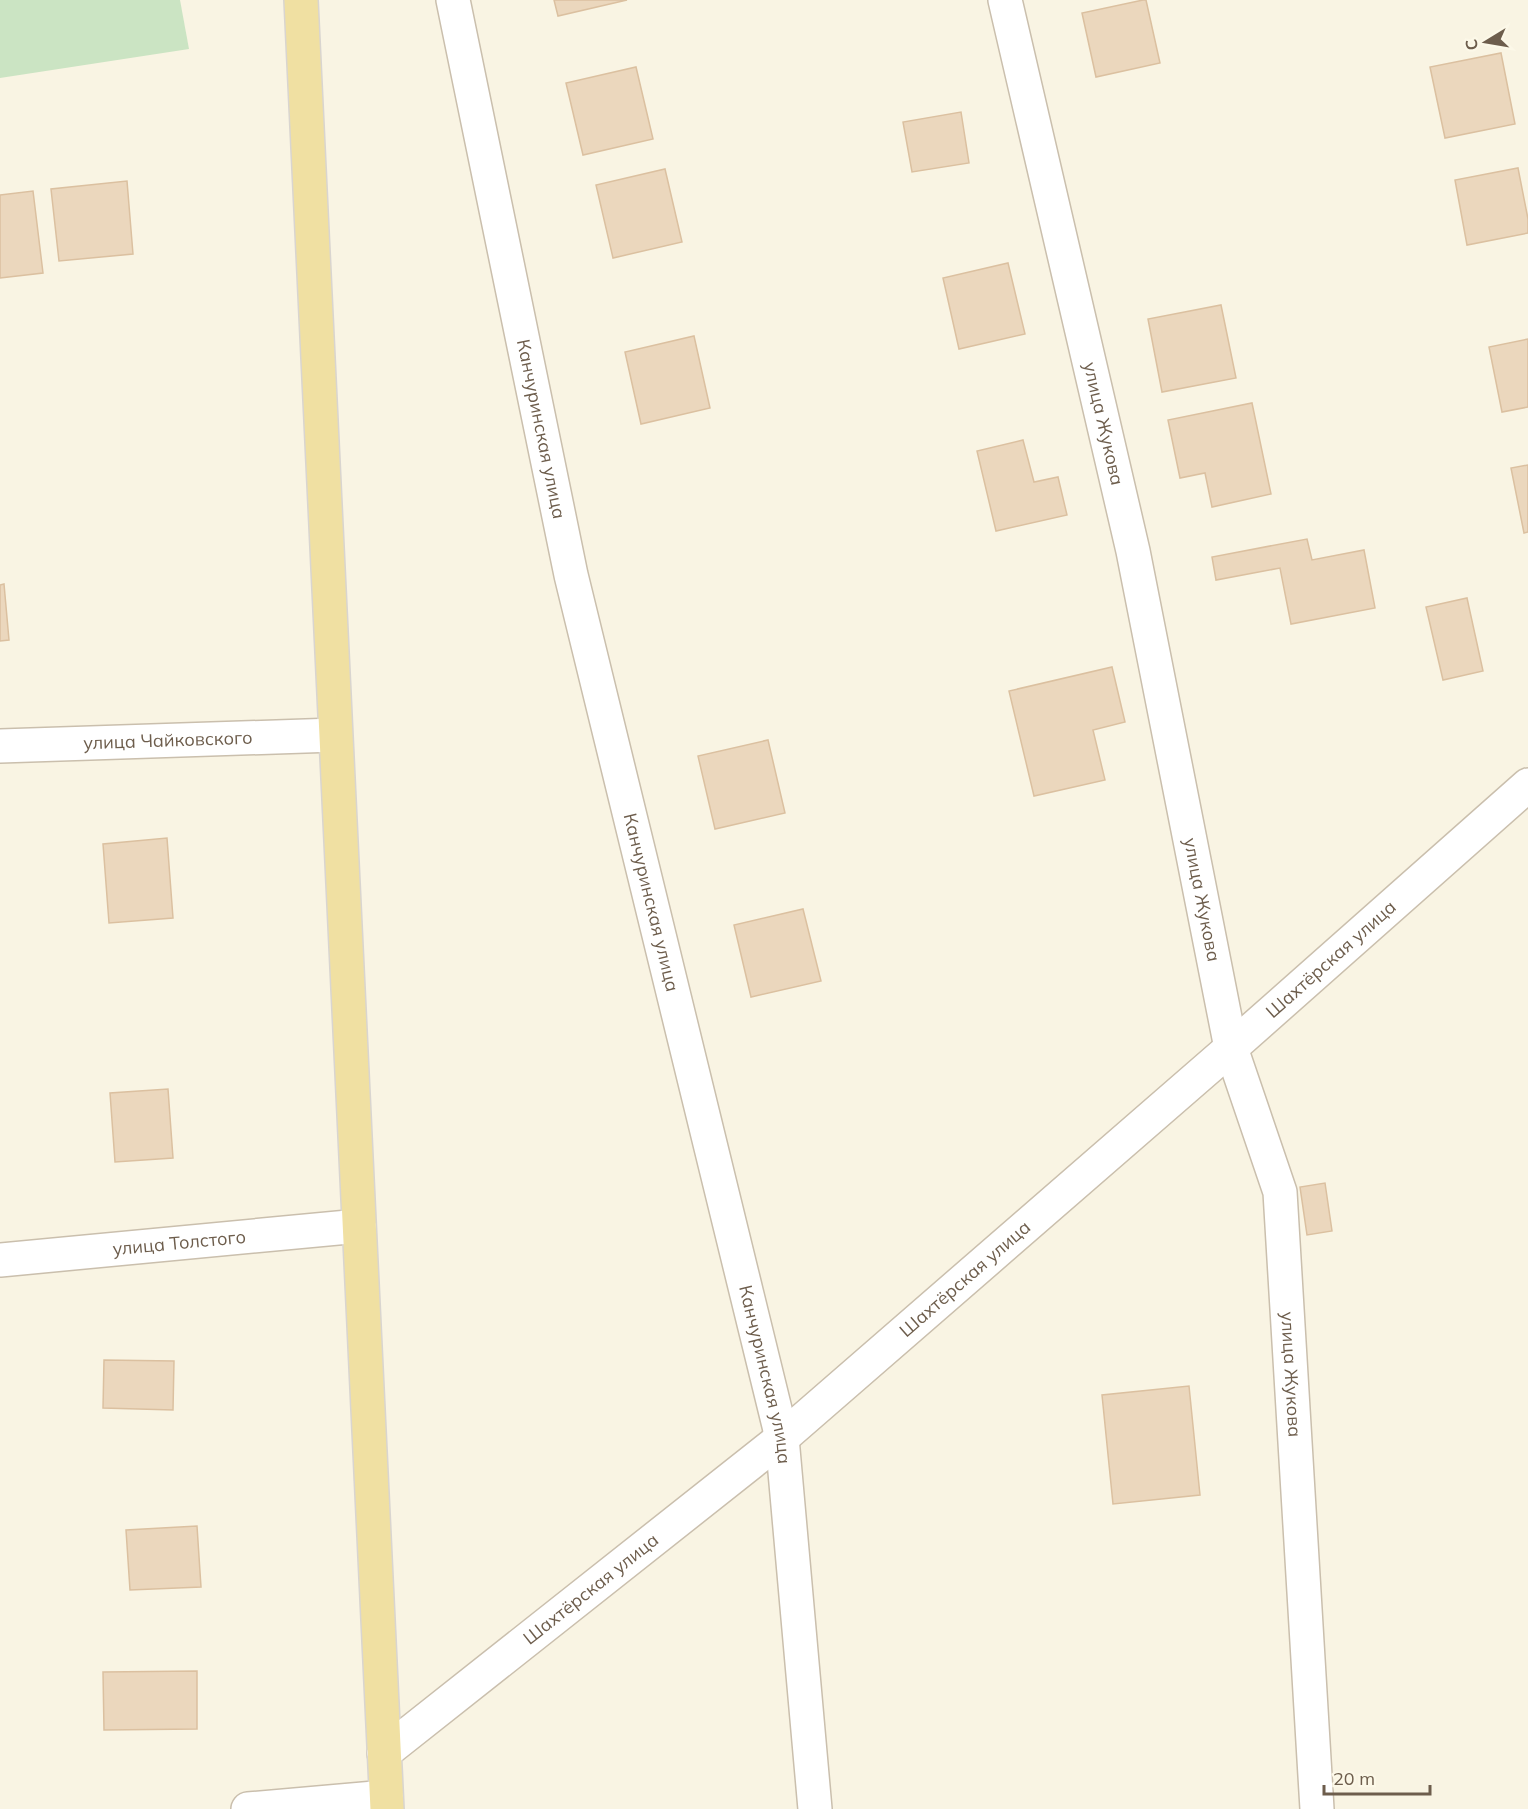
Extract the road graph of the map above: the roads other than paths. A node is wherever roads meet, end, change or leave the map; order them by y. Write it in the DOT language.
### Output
graph roads {
  1 [pos="300,0"];
  2 [pos="453,0"];
  3 [pos="1005,0"];
  4 [pos="335,735"];
  5 [pos="0,746"];
  6 [pos="1528,784"];
  7 [pos="1232,1048"];
  8 [pos="359,1226"];
  9 [pos="0,1260"];
  10 [pos="782,1438"];
  11 [pos="384,1753"];
  12 [pos="387,1803"];
  13 [pos="248,1809"];
  14 [pos="815,1809"];
  15 [pos="1317,1809"];
  1 -- 4 [label="main road"];
  2 -- 10 [label="street, Канчуринская улица"];
  3 -- 7 [label="street, улица Жукова"];
  4 -- 5 [label="street, улица Чайковского"];
  4 -- 8 [label="main road"];
  6 -- 7 [label="street, Шахтёрская улица"];
  7 -- 10 [label="street, Шахтёрская улица"];
  7 -- 15 [label="street, улица Жукова"];
  8 -- 9 [label="street, улица Толстого"];
  8 -- 11 [label="main road"];
  10 -- 11 [label="street, Шахтёрская улица"];
  10 -- 14 [label="street, Канчуринская улица"];
  11 -- 12 [label="main road"];
  12 -- 13 [label="street"];
}
